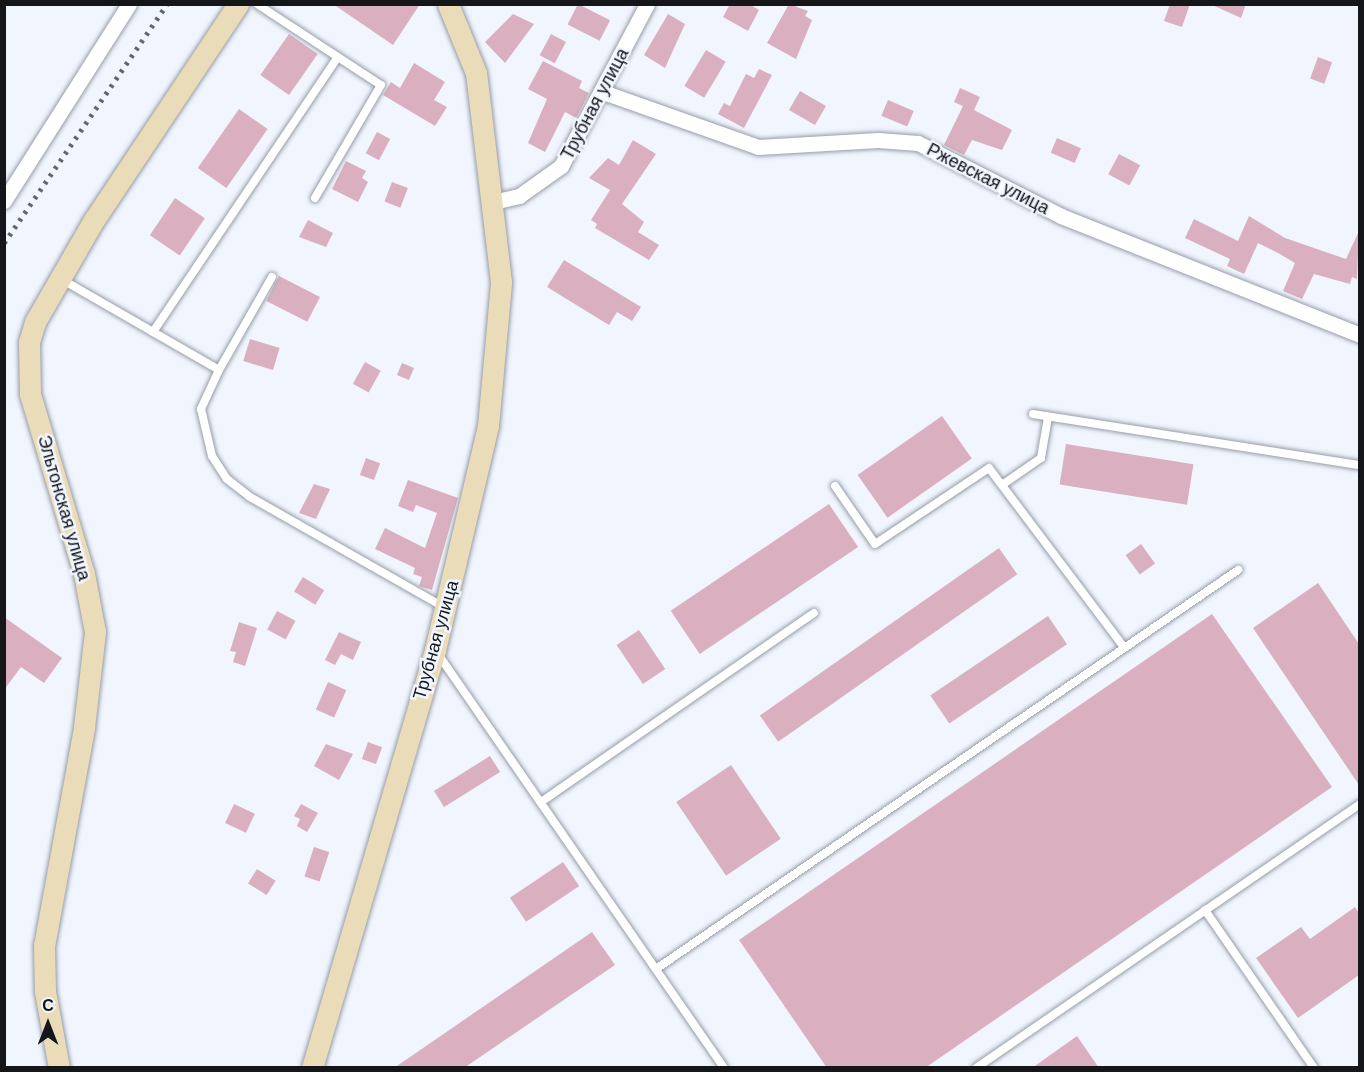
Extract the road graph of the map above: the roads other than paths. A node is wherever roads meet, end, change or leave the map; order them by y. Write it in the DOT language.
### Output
graph roads {
  1 [pos="129,4"];
  2 [pos="238,4"];
  3 [pos="257,4"];
  4 [pos="448,4"];
  5 [pos="647,4"];
  6 [pos="338,57"];
  7 [pos="603,92"];
  8 [pos="315,198"];
  9 [pos="4,201"];
  10 [pos="493,202"];
  11 [pos="272,277"];
  12 [pos="59,279"];
  13 [pos="153,332"];
  14 [pos="1359,335"];
  15 [pos="219,370"];
  16 [pos="1033,414"];
  17 [pos="1048,417"];
  18 [pos="1359,465"];
  19 [pos="1002,485"];
  20 [pos="835,486"];
  21 [pos="1238,570"];
  22 [pos="446,608"];
  23 [pos="814,613"];
  24 [pos="1124,647"];
  25 [pos="435,650"];
  26 [pos="541,802"];
  27 [pos="1359,804"];
  28 [pos="1205,910"];
  29 [pos="656,969"];
  30 [pos="59,1068"];
  31 [pos="312,1068"];
  32 [pos="724,1068"];
  33 [pos="976,1068"];
  34 [pos="1314,1068"];
  1 -- 9 [label="street"];
  2 -- 12 [label="street, Эльтонская улица"];
  3 -- 6 [label="lane"];
  4 -- 10 [label="street, Трубная улица"];
  5 -- 7 [label="street, Трубная улица"];
  6 -- 8 [label="lane"];
  6 -- 13 [label="lane"];
  7 -- 10 [label="street, Трубная улица"];
  7 -- 14 [label="street, Ржевская улица"];
  10 -- 22 [label="street, Трубная улица"];
  11 -- 15 [label="lane"];
  12 -- 13 [label="lane"];
  12 -- 30 [label="street, Эльтонская улица"];
  13 -- 15 [label="lane"];
  15 -- 22 [label="lane"];
  16 -- 17 [label="lane"];
  17 -- 18 [label="lane"];
  17 -- 19 [label="lane"];
  19 -- 20 [label="lane"];
  19 -- 24 [label="lane"];
  21 -- 24 [label="lane"];
  22 -- 25 [label="street, Трубная улица"];
  23 -- 26 [label="lane"];
  24 -- 29 [label="lane"];
  25 -- 26 [label="lane"];
  25 -- 31 [label="street, Трубная улица"];
  26 -- 29 [label="lane"];
  27 -- 28 [label="lane"];
  28 -- 33 [label="lane"];
  28 -- 34 [label="lane"];
  29 -- 32 [label="lane"];
}
